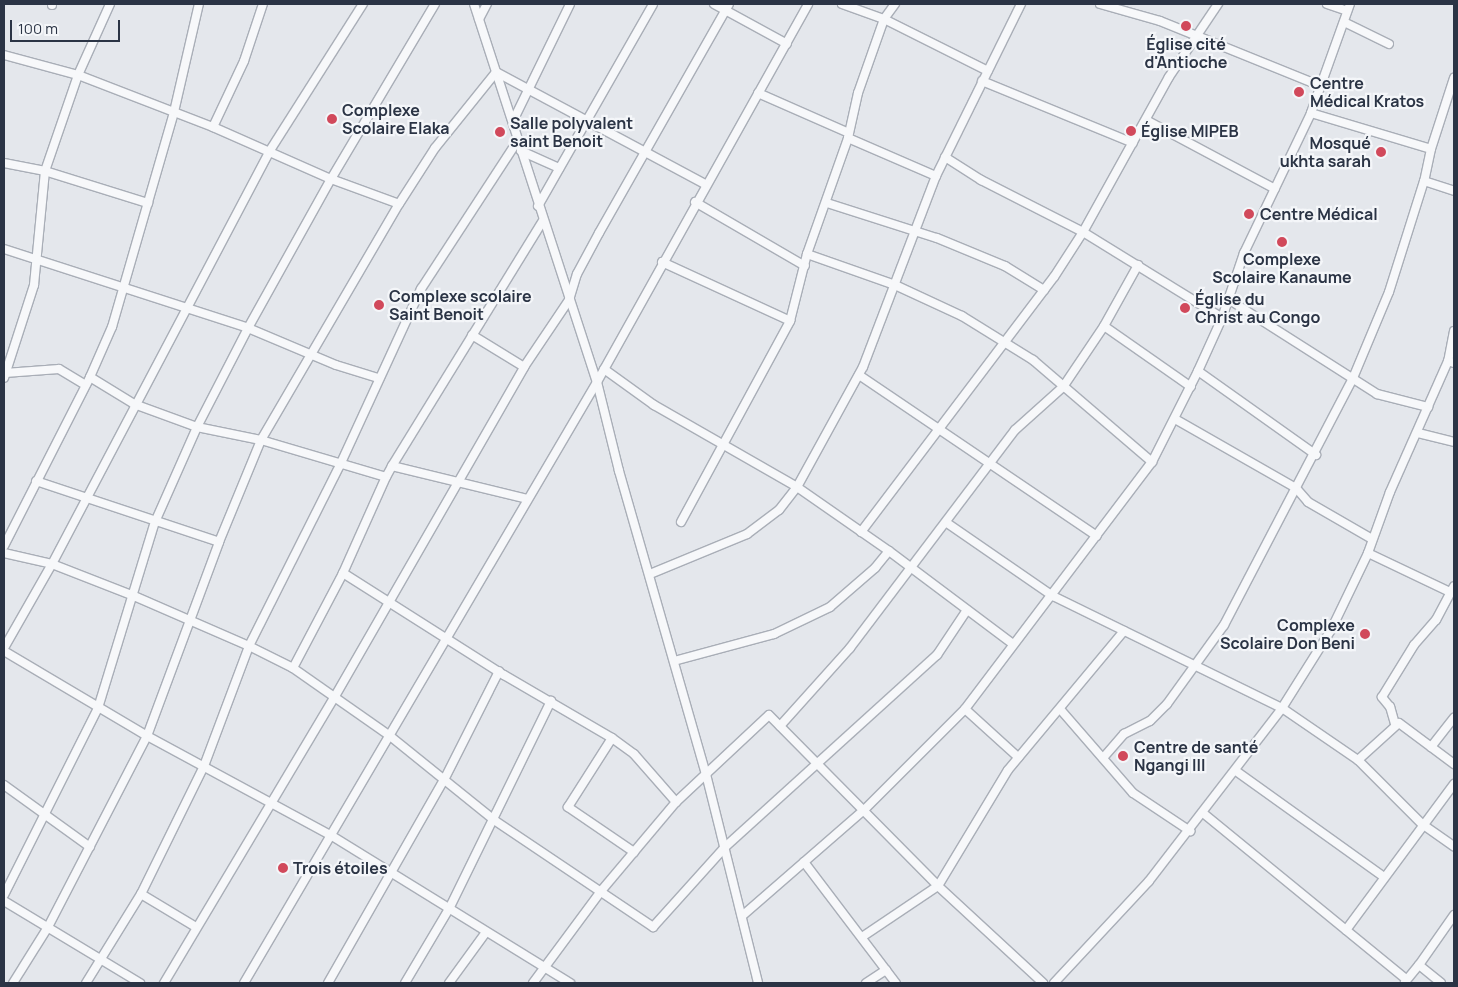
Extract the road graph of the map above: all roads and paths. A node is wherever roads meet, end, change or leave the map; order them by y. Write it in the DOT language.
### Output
graph roads {
  1 [pos="110,4"];
  2 [pos="199,4"];
  3 [pos="263,4"];
  4 [pos="363,4"];
  5 [pos="435,4"];
  6 [pos="474,4"];
  7 [pos="487,4"];
  8 [pos="570,4"];
  9 [pos="654,4"];
  10 [pos="714,4"];
  11 [pos="808,4"];
  12 [pos="842,4"];
  13 [pos="895,4"];
  14 [pos="1021,4"];
  15 [pos="1100,4"];
  16 [pos="1218,4"];
  17 [pos="1327,4"];
  18 [pos="1121,6"];
  19 [pos="727,7"];
  20 [pos="1349,7"];
  21 [pos="479,19"];
  22 [pos="884,20"];
  23 [pos="1344,22"];
  24 [pos="1196,36"];
  25 [pos="787,44"];
  26 [pos="1389,44"];
  27 [pos="4,56"];
  28 [pos="988,71"];
  29 [pos="496,72"];
  30 [pos="78,75"];
  31 [pos="1454,78"];
  32 [pos="982,81"];
  33 [pos="1321,86"];
  34 [pos="528,90"];
  35 [pos="758,93"];
  36 [pos="174,112"];
  37 [pos="1311,113"];
  38 [pos="587,119"];
  39 [pos="1146,120"];
  40 [pos="513,121"];
  41 [pos="213,127"];
  42 [pos="848,135"];
  43 [pos="518,140"];
  44 [pos="1133,143"];
  45 [pos="1431,149"];
  46 [pos="646,150"];
  47 [pos="521,151"];
  48 [pos="269,152"];
  49 [pos="945,157"];
  50 [pos="4,163"];
  51 [pos="559,168"];
  52 [pos="45,171"];
  53 [pos="936,176"];
  54 [pos="331,180"];
  55 [pos="1424,181"];
  56 [pos="705,184"];
  57 [pos="1275,189"];
  58 [pos="1454,191"];
  59 [pos="695,202"];
  60 [pos="148,203"];
  61 [pos="827,203"];
  62 [pos="399,204"];
  63 [pos="538,206"];
  64 [pos="543,221"];
  65 [pos="916,231"];
  66 [pos="1083,232"];
  67 [pos="4,249"];
  68 [pos="808,254"];
  69 [pos="37,259"];
  70 [pos="662,262"];
  71 [pos="1138,265"];
  72 [pos="804,266"];
  73 [pos="895,285"];
  74 [pos="122,289"];
  75 [pos="1044,290"];
  76 [pos="1228,299"];
  77 [pos="568,300"];
  78 [pos="187,310"];
  79 [pos="1222,318"];
  80 [pos="790,321"];
  81 [pos="1104,326"];
  82 [pos="248,328"];
  83 [pos="1454,331"];
  84 [pos="472,336"];
  85 [pos="1005,342"];
  86 [pos="7,351"];
  87 [pos="310,353"];
  88 [pos="1451,362"];
  89 [pos="524,367"];
  90 [pos="604,369"];
  91 [pos="1198,371"];
  92 [pos="4,375"];
  93 [pos="859,375"];
  94 [pos="90,377"];
  95 [pos="378,378"];
  96 [pos="1353,378"];
  97 [pos="597,382"];
  98 [pos="86,385"];
  99 [pos="1063,387"];
  100 [pos="1191,387"];
  101 [pos="134,404"];
  102 [pos="1428,407"];
  103 [pos="1175,419"];
  104 [pos="197,428"];
  105 [pos="938,430"];
  106 [pos="1418,433"];
  107 [pos="262,440"];
  108 [pos="1454,442"];
  109 [pos="722,444"];
  110 [pos="1316,455"];
  111 [pos="1152,462"];
  112 [pos="340,465"];
  113 [pos="990,465"];
  114 [pos="392,466"];
  115 [pos="386,477"];
  116 [pos="36,480"];
  117 [pos="458,480"];
  118 [pos="797,487"];
  119 [pos="1296,488"];
  120 [pos="87,497"];
  121 [pos="527,499"];
  122 [pos="155,522"];
  123 [pos="681,522"];
  124 [pos="947,523"];
  125 [pos="861,532"];
  126 [pos="1097,536"];
  127 [pos="1372,539"];
  128 [pos="219,542"];
  129 [pos="4,546"];
  130 [pos="889,550"];
  131 [pos="4,553"];
  132 [pos="1368,553"];
  133 [pos="52,564"];
  134 [pos="913,569"];
  135 [pos="343,573"];
  136 [pos="650,574"];
  137 [pos="1452,589"];
  138 [pos="134,596"];
  139 [pos="1053,596"];
  140 [pos="388,600"];
  141 [pos="967,610"];
  142 [pos="193,620"];
  143 [pos="1124,631"];
  144 [pos="447,638"];
  145 [pos="1013,644"];
  146 [pos="249,646"];
  147 [pos="4,650"];
  148 [pos="674,661"];
  149 [pos="1195,665"];
  150 [pos="292,668"];
  151 [pos="499,672"];
  152 [pos="334,698"];
  153 [pos="551,701"];
  154 [pos="98,708"];
  155 [pos="1282,708"];
  156 [pos="965,709"];
  157 [pos="1060,709"];
  158 [pos="1454,718"];
  159 [pos="1395,724"];
  160 [pos="780,726"];
  161 [pos="147,736"];
  162 [pos="390,736"];
  163 [pos="612,738"];
  164 [pos="1431,747"];
  165 [pos="1018,757"];
  166 [pos="1103,758"];
  167 [pos="1358,760"];
  168 [pos="817,763"];
  169 [pos="1454,764"];
  170 [pos="204,766"];
  171 [pos="1236,771"];
  172 [pos="706,774"];
  173 [pos="444,780"];
  174 [pos="1454,784"];
  175 [pos="4,785"];
  176 [pos="272,802"];
  177 [pos="676,802"];
  178 [pos="865,810"];
  179 [pos="1203,813"];
  180 [pos="44,814"];
  181 [pos="494,820"];
  182 [pos="1422,824"];
  183 [pos="1190,831"];
  184 [pos="332,836"];
  185 [pos="90,846"];
  186 [pos="1454,846"];
  187 [pos="725,847"];
  188 [pos="634,852"];
  189 [pos="804,862"];
  190 [pos="391,873"];
  191 [pos="1384,877"];
  192 [pos="938,886"];
  193 [pos="601,892"];
  194 [pos="141,894"];
  195 [pos="4,895"];
  196 [pos="4,901"];
  197 [pos="449,909"];
  198 [pos="742,916"];
  199 [pos="1454,916"];
  200 [pos="48,927"];
  201 [pos="196,927"];
  202 [pos="1346,930"];
  203 [pos="486,932"];
  204 [pos="862,937"];
  205 [pos="100,957"];
  206 [pos="1419,965"];
  207 [pos="544,968"];
  208 [pos="886,970"];
  209 [pos="1405,981"];
  210 [pos="13,983"];
  211 [pos="86,983"];
  212 [pos="140,983"];
  213 [pos="164,983"];
  214 [pos="244,983"];
  215 [pos="328,983"];
  216 [pos="405,983"];
  217 [pos="449,983"];
  218 [pos="533,983"];
  219 [pos="570,983"];
  220 [pos="758,983"];
  221 [pos="866,983"];
  222 [pos="896,983"];
  223 [pos="1044,983"];
  224 [pos="1054,983"];
  225 [pos="1441,983"];
  1 -- 30 [label="street"];
  2 -- 36 [label="street"];
  3 -- 41 [label="street"];
  4 -- 48 [label="street"];
  5 -- 54 [label="street"];
  6 -- 21 [label="street"];
  7 -- 21 [label="street"];
  8 -- 34 [label="street"];
  9 -- 38 [label="street"];
  10 -- 19 [label="street"];
  11 -- 25 [label="street"];
  12 -- 22 [label="street"];
  13 -- 22 [label="street"];
  14 -- 28 [label="street"];
  15 -- 18 [label="street"];
  16 -- 24 [label="street"];
  17 -- 20 [label="street"];
  18 -- 24 [label="street"];
  19 -- 25 [label="street"];
  19 -- 46 [label="street"];
  20 -- 23 [label="street"];
  21 -- 29 [label="street"];
  22 -- 28 [label="street"];
  22 -- 42 [label="street"];
  23 -- 26 [label="street"];
  23 -- 33 [label="street"];
  24 -- 33 [label="street"];
  24 -- 39 [label="street"];
  25 -- 35 [label="street"];
  27 -- 30 [label="street"];
  28 -- 32 [label="street"];
  29 -- 34 [label="street"];
  29 -- 40 [label="street"];
  29 -- 62 [label="street"];
  30 -- 36 [label="street"];
  30 -- 52 [label="street"];
  31 -- 45 [label="street"];
  32 -- 44 [label="street"];
  32 -- 49 [label="street"];
  33 -- 37 [label="street"];
  34 -- 38 [label="street"];
  34 -- 40 [label="street"];
  35 -- 42 [label="street"];
  35 -- 56 [label="street"];
  36 -- 41 [label="street"];
  36 -- 60 [label="street"];
  37 -- 45 [label="street"];
  37 -- 57 [label="street"];
  38 -- 46 [label="street"];
  38 -- 51 [label="street"];
  39 -- 44 [label="street"];
  39 -- 57 [label="street"];
  40 -- 43 [label="street"];
  41 -- 48 [label="street"];
  42 -- 53 [label="street"];
  42 -- 61 [label="street"];
  43 -- 47 [label="street"];
  43 -- 95 [label="street"];
  44 -- 66 [label="street"];
  45 -- 55 [label="street"];
  46 -- 56 [label="street"];
  46 -- 77 [label="street"];
  47 -- 51 [label="street"];
  47 -- 63 [label="street"];
  48 -- 54 [label="street"];
  48 -- 78 [label="street"];
  49 -- 53 [label="street"];
  49 -- 66 [label="street"];
  50 -- 52 [label="street"];
  51 -- 63 [label="street"];
  52 -- 60 [label="street"];
  52 -- 69 [label="street"];
  53 -- 65 [label="street"];
  54 -- 62 [label="street"];
  54 -- 82 [label="street"];
  55 -- 58 [label="street"];
  55 -- 96 [label="street"];
  56 -- 59 [label="street"];
  57 -- 76 [label="street"];
  59 -- 70 [label="street"];
  59 -- 72 [label="street"];
  60 -- 74 [label="street"];
  61 -- 65 [label="street"];
  61 -- 68 [label="street"];
  62 -- 87 [label="street"];
  63 -- 64 [label="street"];
  64 -- 77 [label="street"];
  64 -- 84 [label="street"];
  65 -- 73 [label="street"];
  65 -- 75 [label="street"];
  66 -- 71 [label="street"];
  66 -- 75 [label="street"];
  67 -- 69 [label="street"];
  68 -- 72 [label="street"];
  68 -- 73 [label="street"];
  69 -- 74 [label="street"];
  69 -- 86 [label="street"];
  70 -- 80 [label="street"];
  70 -- 90 [label="street"];
  71 -- 79 [label="street"];
  71 -- 81 [label="street"];
  72 -- 80 [label="street"];
  73 -- 85 [label="street"];
  73 -- 93 [label="street"];
  74 -- 78 [label="street"];
  74 -- 94 [label="street"];
  75 -- 85 [label="street"];
  76 -- 79 [label="street"];
  76 -- 96 [label="street"];
  77 -- 89 [label="street"];
  77 -- 97 [label="street"];
  78 -- 82 [label="street"];
  78 -- 101 [label="street"];
  79 -- 91 [label="street"];
  80 -- 109 [label="street"];
  81 -- 99 [label="street"];
  81 -- 100 [label="street"];
  82 -- 87 [label="street"];
  82 -- 104 [label="street"];
  83 -- 88 [label="street"];
  84 -- 89 [label="street"];
  84 -- 114 [label="street"];
  85 -- 99 [label="street"];
  85 -- 105 [label="street"];
  86 -- 92 [label="street"];
  87 -- 95 [label="street"];
  87 -- 107 [label="street"];
  88 -- 102 [label="street"];
  89 -- 117 [label="street"];
  90 -- 97 [label="street"];
  90 -- 109 [label="street"];
  91 -- 100 [label="street"];
  91 -- 110 [label="street"];
  92 -- 98 [label="street"];
  93 -- 105 [label="street"];
  93 -- 118 [label="street"];
  94 -- 98 [label="street"];
  94 -- 101 [label="street"];
  95 -- 112 [label="street"];
  96 -- 102 [label="street"];
  96 -- 110 [label="street"];
  97 -- 121 [label="street"];
  97 -- 136 [label="street"];
  98 -- 116 [label="street"];
  99 -- 111 [label="street"];
  99 -- 113 [label="street"];
  100 -- 103 [label="street"];
  101 -- 104 [label="street"];
  101 -- 120 [label="street"];
  102 -- 106 [label="street"];
  103 -- 111 [label="street"];
  103 -- 119 [label="street"];
  104 -- 107 [label="street"];
  104 -- 122 [label="street"];
  105 -- 113 [label="street"];
  105 -- 125 [label="street"];
  106 -- 108 [label="street"];
  106 -- 127 [label="street"];
  107 -- 112 [label="street"];
  107 -- 128 [label="street"];
  109 -- 118 [label="street"];
  109 -- 123 [label="street"];
  110 -- 119 [label="street"];
  111 -- 126 [label="street"];
  112 -- 115 [label="street"];
  112 -- 146 [label="street"];
  113 -- 124 [label="street"];
  113 -- 126 [label="street"];
  114 -- 115 [label="street"];
  114 -- 117 [label="street"];
  115 -- 135 [label="street"];
  116 -- 120 [label="street"];
  116 -- 129 [label="street"];
  117 -- 121 [label="street"];
  117 -- 140 [label="street"];
  118 -- 125 [label="street"];
  118 -- 136 [label="street"];
  119 -- 127 [label="street"];
  119 -- 149 [label="street"];
  120 -- 122 [label="street"];
  120 -- 133 [label="street"];
  121 -- 144 [label="street"];
  122 -- 128 [label="street"];
  122 -- 138 [label="street"];
  124 -- 134 [label="street"];
  124 -- 139 [label="street"];
  125 -- 130 [label="street"];
  126 -- 139 [label="street"];
  127 -- 132 [label="street"];
  128 -- 142 [label="street"];
  130 -- 134 [label="street"];
  130 -- 148 [label="street"];
  131 -- 133 [label="street"];
  132 -- 137 [label="street"];
  132 -- 155 [label="street"];
  133 -- 138 [label="street"];
  133 -- 147 [label="street"];
  134 -- 141 [label="street"];
  134 -- 160 [label="street"];
  135 -- 140 [label="street"];
  135 -- 150 [label="street"];
  136 -- 148 [label="street"];
  137 -- 159 [label="street"];
  138 -- 142 [label="street"];
  138 -- 154 [label="street"];
  139 -- 143 [label="street"];
  139 -- 145 [label="street"];
  140 -- 144 [label="street"];
  140 -- 152 [label="street"];
  141 -- 145 [label="street"];
  141 -- 168 [label="street"];
  142 -- 146 [label="street"];
  142 -- 161 [label="street"];
  143 -- 149 [label="street"];
  143 -- 157 [label="street"];
  144 -- 151 [label="street"];
  144 -- 162 [label="street"];
  145 -- 156 [label="street"];
  146 -- 150 [label="street"];
  146 -- 170 [label="street"];
  147 -- 154 [label="street"];
  148 -- 172 [label="street"];
  149 -- 155 [label="street"];
  149 -- 166 [label="street"];
  150 -- 152 [label="street"];
  151 -- 153 [label="street"];
  151 -- 173 [label="street"];
  152 -- 162 [label="street"];
  152 -- 176 [label="street"];
  153 -- 163 [label="street"];
  153 -- 181 [label="street"];
  154 -- 161 [label="street"];
  154 -- 180 [label="street"];
  155 -- 167 [label="street"];
  155 -- 171 [label="street"];
  156 -- 165 [label="street"];
  156 -- 178 [label="street"];
  157 -- 165 [label="street"];
  157 -- 166 [label="street"];
  158 -- 164 [label="street"];
  159 -- 164 [label="street"];
  159 -- 167 [label="street"];
  160 -- 168 [label="street"];
  160 -- 172 [label="street"];
  161 -- 170 [label="street"];
  161 -- 185 [label="street"];
  162 -- 173 [label="street"];
  162 -- 184 [label="street"];
  163 -- 177 [label="street"];
  163 -- 188 [label="street"];
  164 -- 169 [label="street"];
  165 -- 192 [label="street"];
  166 -- 183 [label="street"];
  167 -- 182 [label="street"];
  168 -- 178 [label="street"];
  168 -- 187 [label="street"];
  170 -- 176 [label="street"];
  170 -- 194 [label="street"];
  171 -- 179 [label="street"];
  171 -- 191 [label="street"];
  172 -- 177 [label="street"];
  172 -- 187 [label="street"];
  173 -- 181 [label="street"];
  173 -- 190 [label="street"];
  174 -- 182 [label="street"];
  175 -- 180 [label="street"];
  176 -- 184 [label="street"];
  176 -- 201 [label="street"];
  177 -- 188 [label="street"];
  178 -- 189 [label="street"];
  178 -- 192 [label="street"];
  179 -- 183 [label="street"];
  179 -- 202 [label="street"];
  180 -- 185 [label="street"];
  180 -- 195 [label="street"];
  181 -- 193 [label="street"];
  181 -- 197 [label="street"];
  182 -- 186 [label="street"];
  182 -- 191 [label="street"];
  183 -- 224 [label="street"];
  184 -- 190 [label="street"];
  184 -- 214 [label="street"];
  185 -- 200 [label="street"];
  187 -- 193 [label="street"];
  187 -- 198 [label="street"];
  188 -- 193 [label="street"];
  189 -- 198 [label="street"];
  189 -- 204 [label="street"];
  190 -- 197 [label="street"];
  190 -- 215 [label="street"];
  191 -- 202 [label="street"];
  192 -- 204 [label="street"];
  192 -- 223 [label="street"];
  193 -- 207 [label="street"];
  194 -- 201 [label="street"];
  194 -- 205 [label="street"];
  196 -- 200 [label="street"];
  197 -- 203 [label="street"];
  197 -- 216 [label="street"];
  198 -- 220 [label="street"];
  199 -- 206 [label="street"];
  200 -- 205 [label="street"];
  200 -- 210 [label="street"];
  201 -- 213 [label="street"];
  202 -- 209 [label="street"];
  203 -- 207 [label="street"];
  203 -- 217 [label="street"];
  204 -- 208 [label="street"];
  205 -- 211 [label="street"];
  205 -- 212 [label="street"];
  206 -- 209 [label="street"];
  206 -- 225 [label="street"];
  207 -- 218 [label="street"];
  207 -- 219 [label="street"];
  208 -- 221 [label="street"];
  208 -- 222 [label="street"];
}
